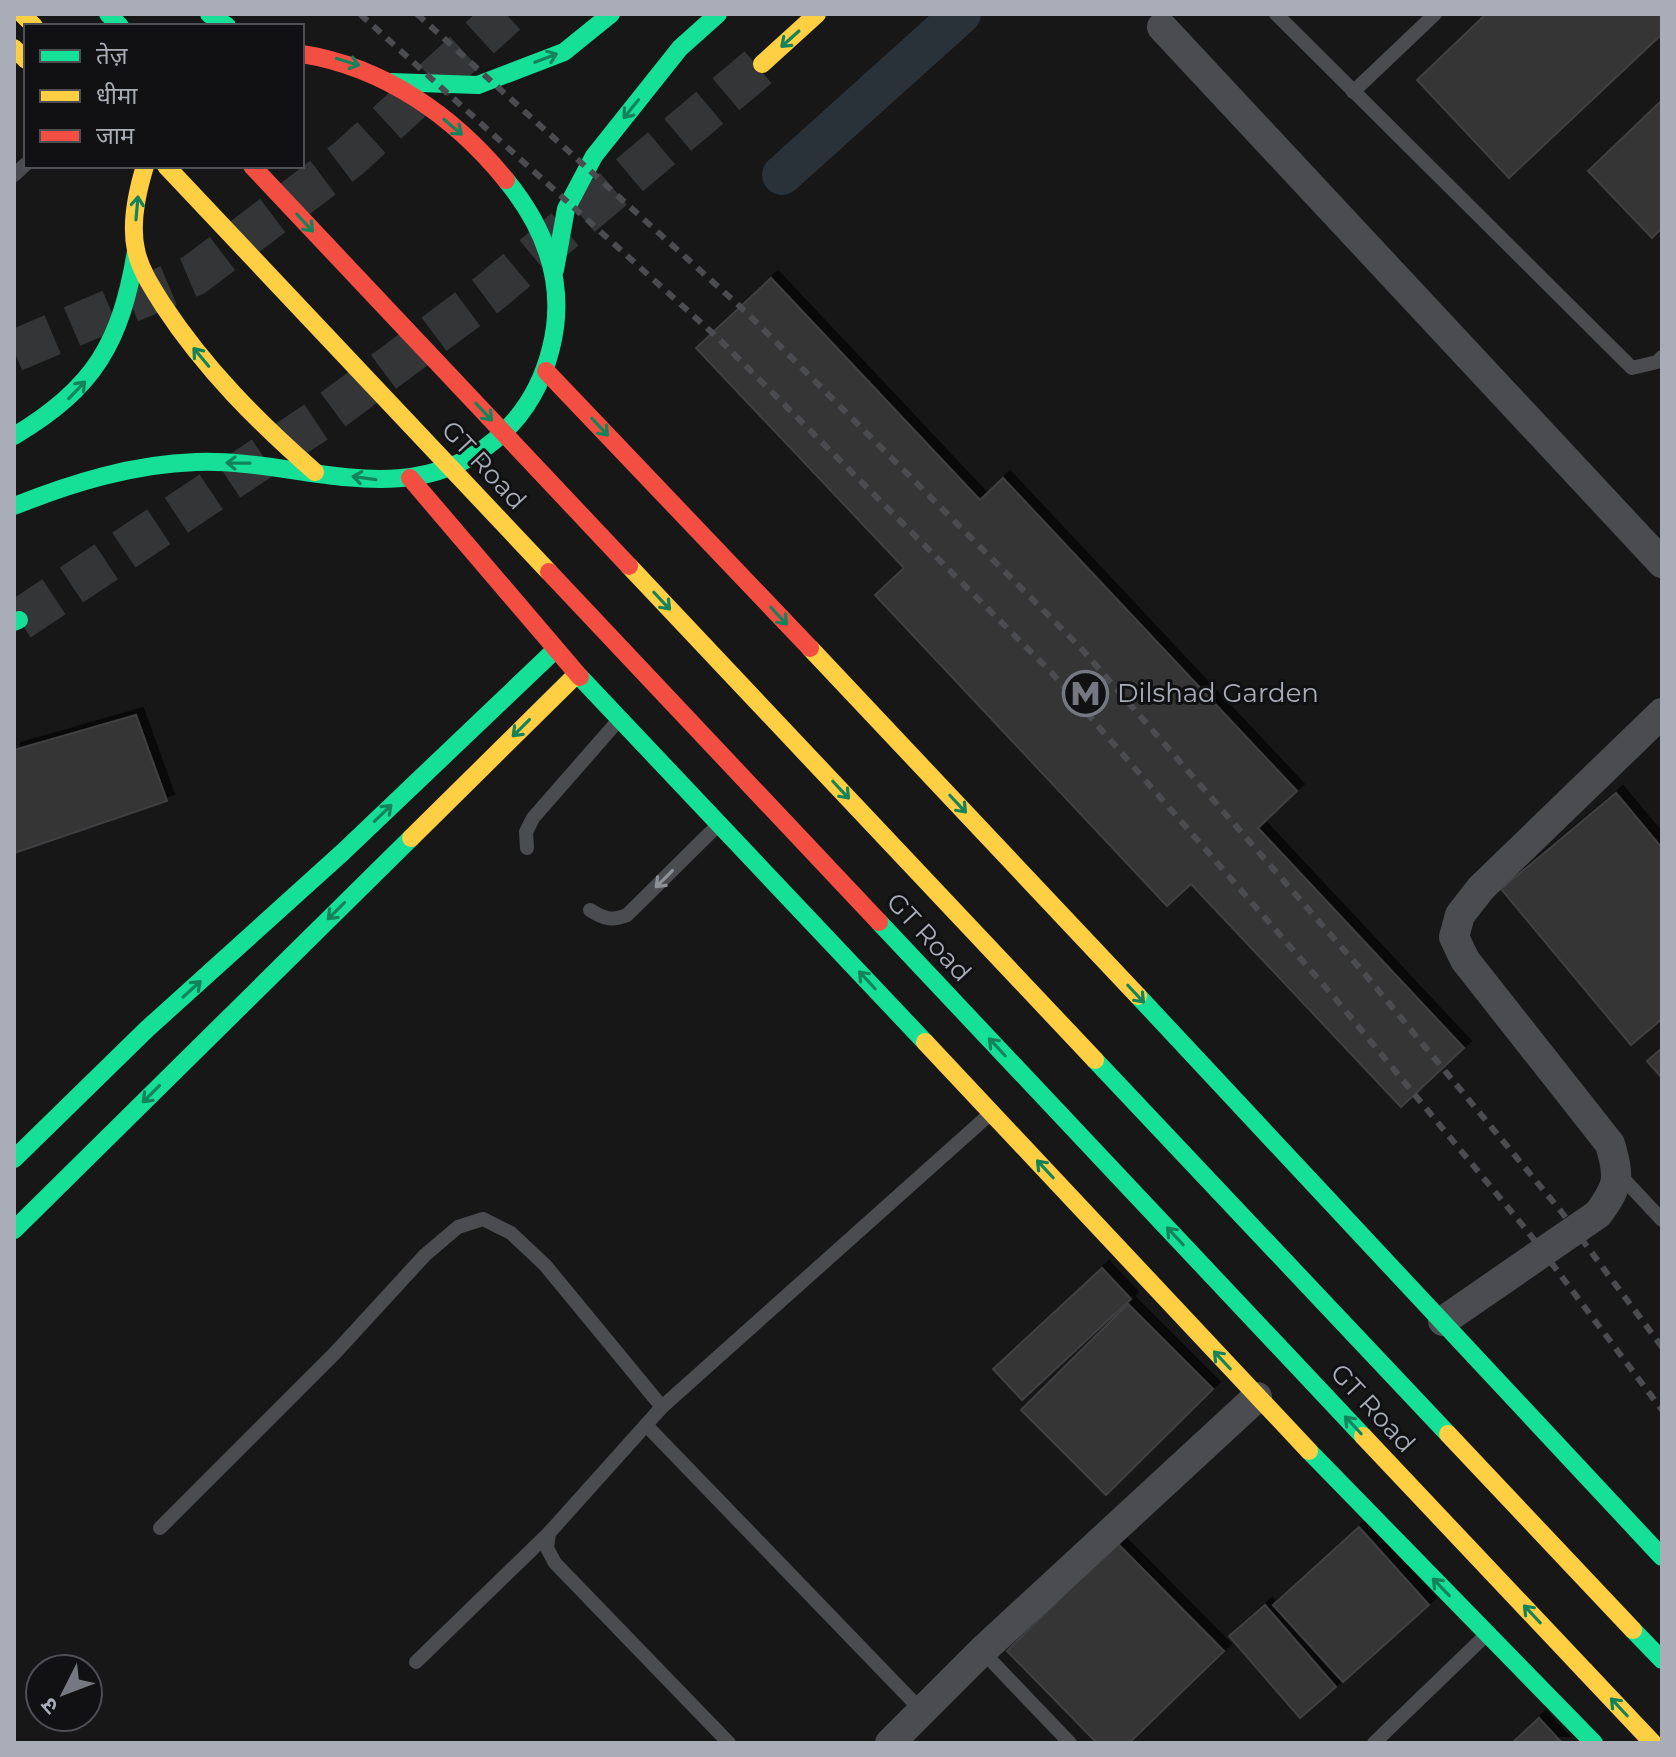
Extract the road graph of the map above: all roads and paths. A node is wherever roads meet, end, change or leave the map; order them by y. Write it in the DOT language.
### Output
graph roads {
  1 [pos="611,14"];
  2 [pos="718,14"];
  3 [pos="817,14"];
  4 [pos="1276,14"];
  5 [pos="1435,14"];
  6 [pos="1162,27"];
  7 [pos="304,54"];
  8 [pos="762,64"];
  9 [pos="389,82"];
  10 [pos="1353,92"];
  11 [pos="168,168"];
  12 [pos="254,168"];
  13 [pos="138,170"];
  14 [pos="136,251"];
  15 [pos="555,270"];
  16 [pos="1662,357"];
  17 [pos="546,371"];
  18 [pos="14,436"];
  19 [pos="315,472"];
  20 [pos="410,478"];
  21 [pos="14,506"];
  22 [pos="1662,563"];
  23 [pos="555,650"];
  24 [pos="577,674"];
  25 [pos="1662,713"];
  26 [pos="620,719"];
  27 [pos="719,824"];
  28 [pos="527,848"];
  29 [pos="590,910"];
  30 [pos="992,1112"];
  31 [pos="14,1159"];
  32 [pos="1619,1173"];
  33 [pos="1662,1220"];
  34 [pos="14,1230"];
  35 [pos="1443,1321"];
  36 [pos="1257,1397"];
  37 [pos="662,1407"];
  38 [pos="646,1425"];
  39 [pos="160,1528"];
  40 [pos="549,1533"];
  41 [pos="1662,1557"];
  42 [pos="1487,1634"];
  43 [pos="982,1651"];
  44 [pos="1662,1660"];
  45 [pos="416,1662"];
  46 [pos="922,1711"];
  47 [pos="729,1743"];
  48 [pos="890,1743"];
  49 [pos="1070,1743"];
  50 [pos="1374,1743"];
  51 [pos="1594,1743"];
  52 [pos="1653,1743"];
  9 -- 1 [label="main road, one-way"];
  2 -- 15 [label="main road, one-way"];
  3 -- 8 [label="main road, one-way"];
  4 -- 10 [label="lane"];
  5 -- 10 [label="lane"];
  6 -- 22 [label="street"];
  7 -- 9 [label="main road, one-way"];
  9 -- 15 [label="main road, one-way"];
  10 -- 16 [label="lane"];
  52 -- 11 [label="main road, GT Road, one-way, bridge"];
  12 -- 44 [label="main road, GT Road, one-way, bridge"];
  14 -- 13 [label="main road, one-way"];
  18 -- 14 [label="main road, one-way"];
  19 -- 14 [label="main road, one-way"];
  15 -- 17 [label="main road"];
  17 -- 20 [label="main road"];
  17 -- 35 [label="main road, one-way"];
  20 -- 19 [label="main road, one-way"];
  19 -- 21 [label="main road, one-way"];
  20 -- 23 [label="main road"];
  23 -- 24 [label="main road"];
  31 -- 23 [label="main road, one-way"];
  24 -- 26 [label="main road"];
  24 -- 34 [label="main road, one-way"];
  25 -- 32 [label="street"];
  26 -- 27 [label="main road"];
  26 -- 28 [label="lane"];
  27 -- 29 [label="lane, one-way"];
  30 -- 27 [label="main road, one-way"];
  36 -- 30 [label="main road, one-way"];
  30 -- 37 [label="lane"];
  32 -- 33 [label="lane"];
  32 -- 35 [label="street"];
  35 -- 41 [label="main road"];
  42 -- 36 [label="main road, one-way"];
  36 -- 43 [label="street"];
  37 -- 38 [label="lane"];
  37 -- 39 [label="lane"];
  38 -- 40 [label="lane"];
  38 -- 46 [label="lane"];
  40 -- 45 [label="lane"];
  40 -- 47 [label="lane"];
  42 -- 50 [label="lane"];
  42 -- 51 [label="main road"];
  43 -- 46 [label="street"];
  43 -- 49 [label="lane"];
  46 -- 48 [label="street"];
}
